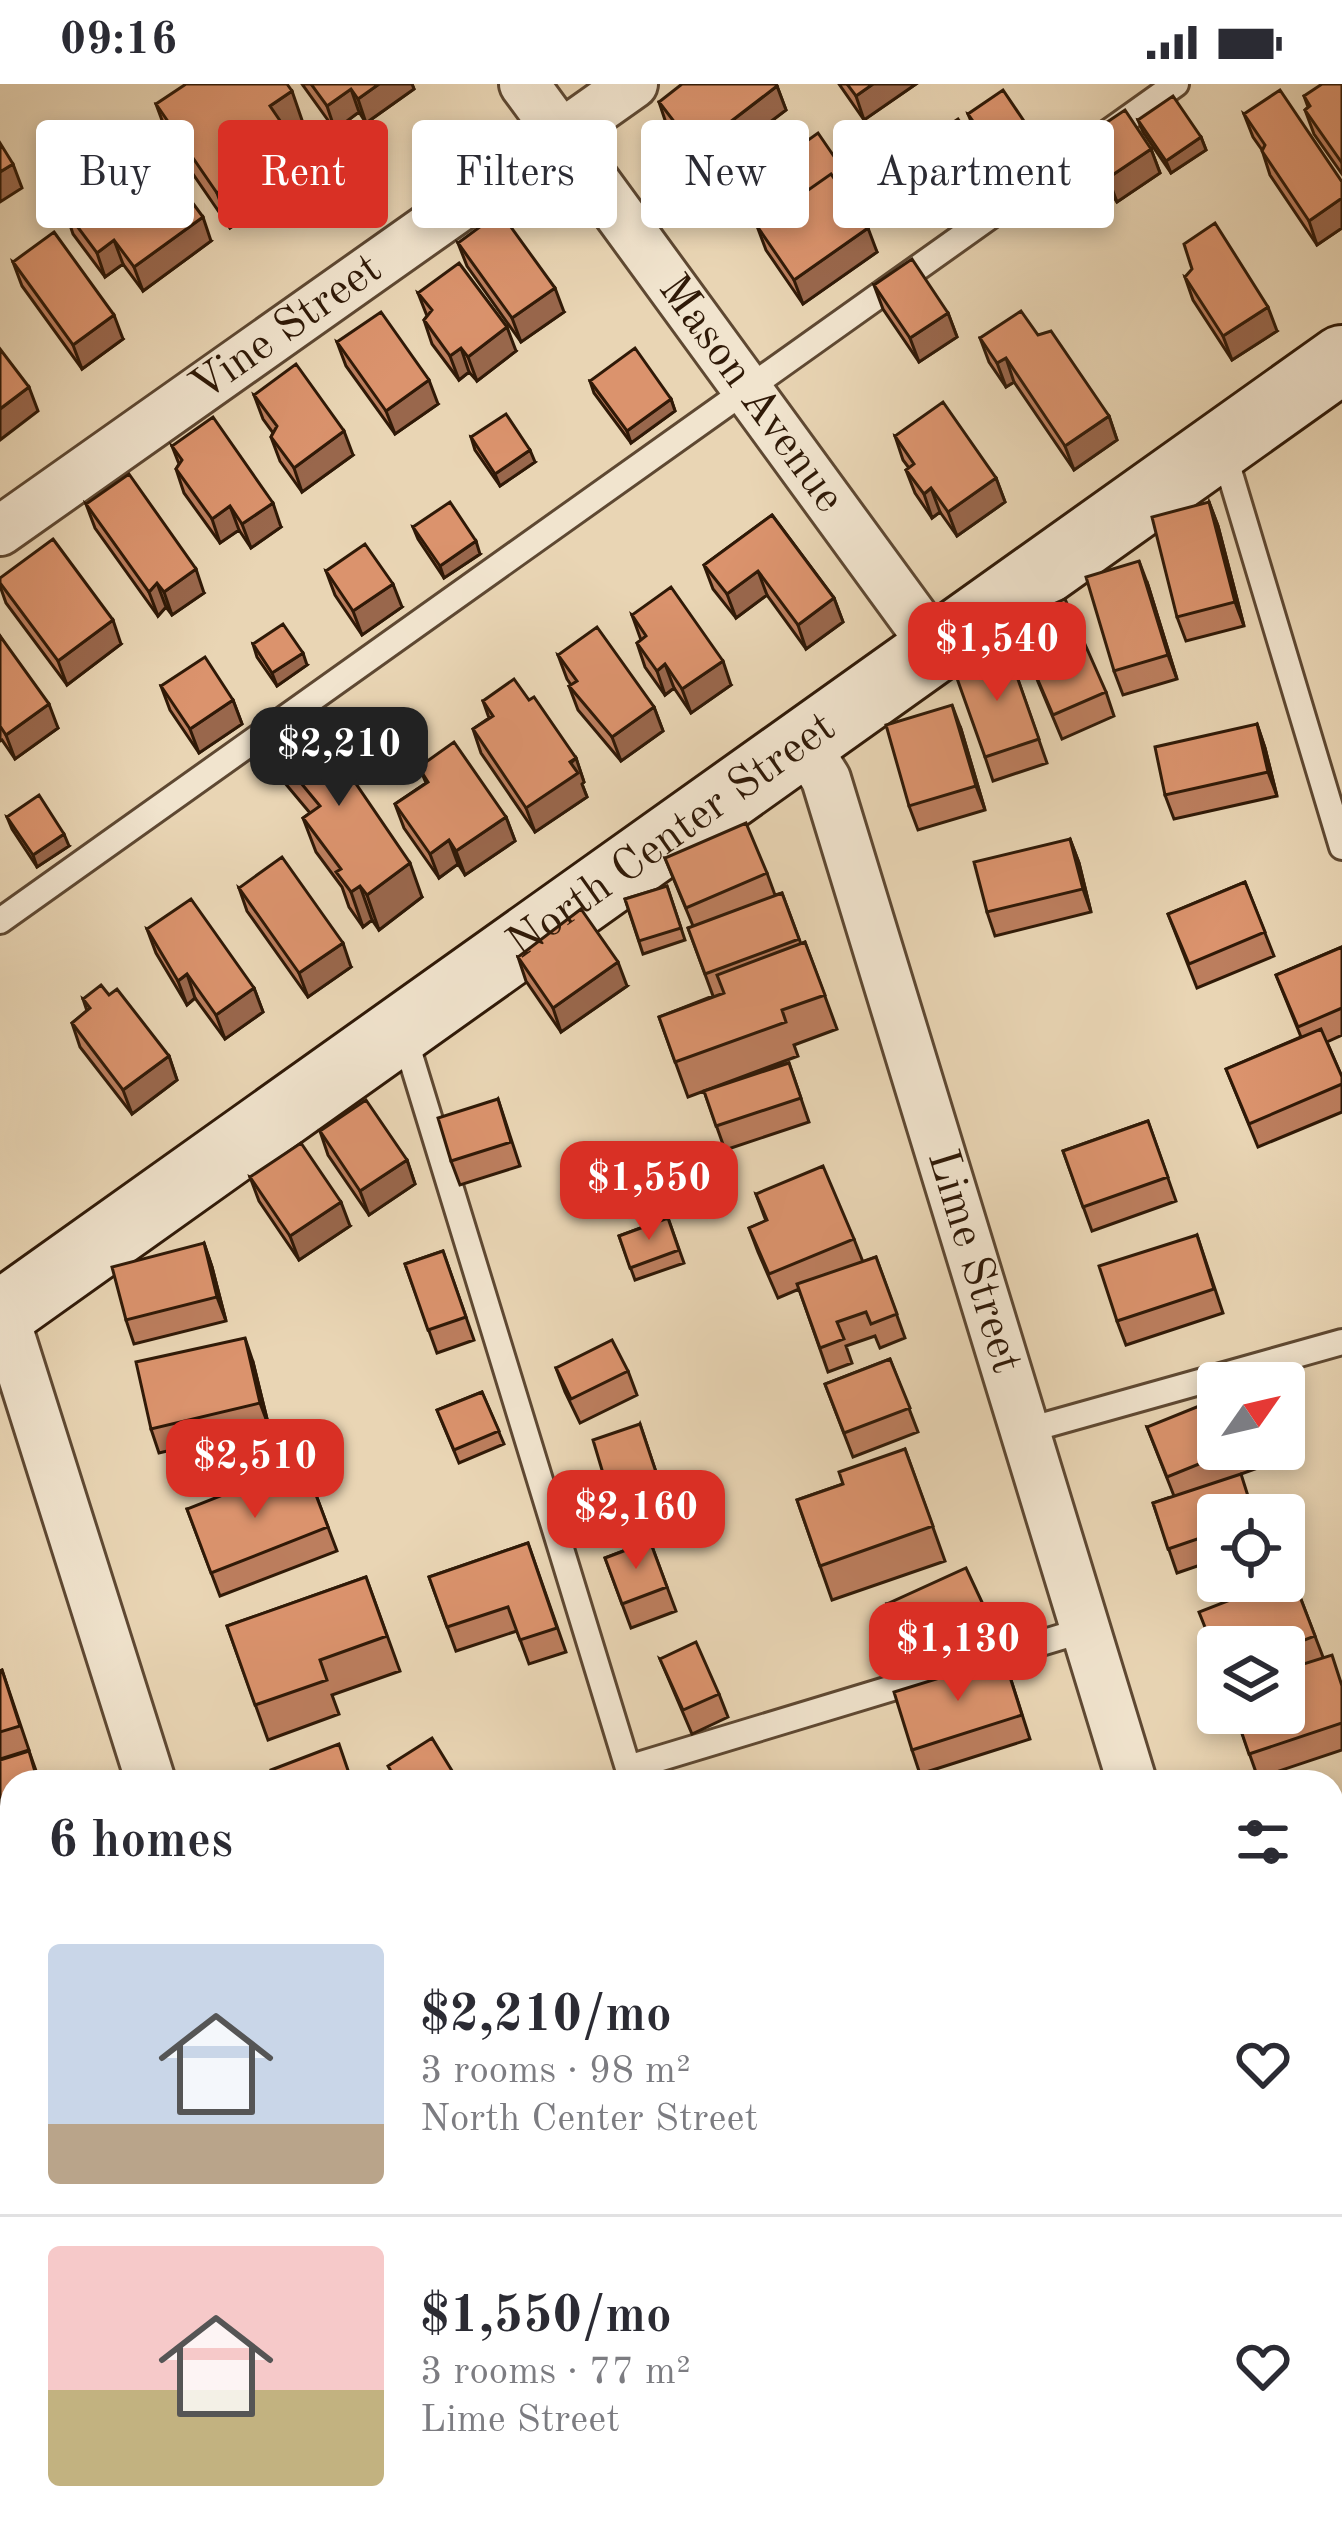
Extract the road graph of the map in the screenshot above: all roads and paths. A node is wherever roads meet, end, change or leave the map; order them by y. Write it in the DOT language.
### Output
graph roads {
  1 [pos="524,84"];
  2 [pos="633,84"];
  3 [pos="1177,84"];
  4 [pos="550,120"];
  5 [pos="580,120"];
  6 [pos="617,212"];
  7 [pos="427,228"];
  8 [pos="1342,359"];
  9 [pos="746,389"];
  10 [pos="1221,444"];
  11 [pos="0,531"];
  12 [pos="935,647"];
  13 [pos="805,744"];
  14 [pos="1342,847"];
  15 [pos="0,921"];
  16 [pos="403,1029"];
  17 [pos="2,1314"];
  18 [pos="1342,1342"];
  19 [pos="1021,1432"];
  20 [pos="1084,1630"];
  21 [pos="147,1770"];
  22 [pos="1128,1770"];
  1 -- 4 [label="street, Mason Avenue"];
  2 -- 5 [label="street, Vine Street"];
  3 -- 9 [label="lane"];
  6 -- 9 [label="street, Mason Avenue"];
  7 -- 11 [label="street, Vine Street"];
  8 -- 10 [label="street, North Center Street"];
  9 -- 12 [label="street, Mason Avenue"];
  9 -- 15 [label="lane"];
  10 -- 12 [label="street, North Center Street"];
  10 -- 14 [label="lane"];
  12 -- 13 [label="street, North Center Street"];
  13 -- 16 [label="street, North Center Street"];
  13 -- 19 [label="street, Lime Street"];
  16 -- 17 [label="street, North Center Street"];
  16 -- 20 [label="lane"];
  17 -- 21 [label="street"];
  18 -- 19 [label="lane"];
  19 -- 20 [label="street, Lime Street"];
  20 -- 22 [label="street, Lime Street"];
}
